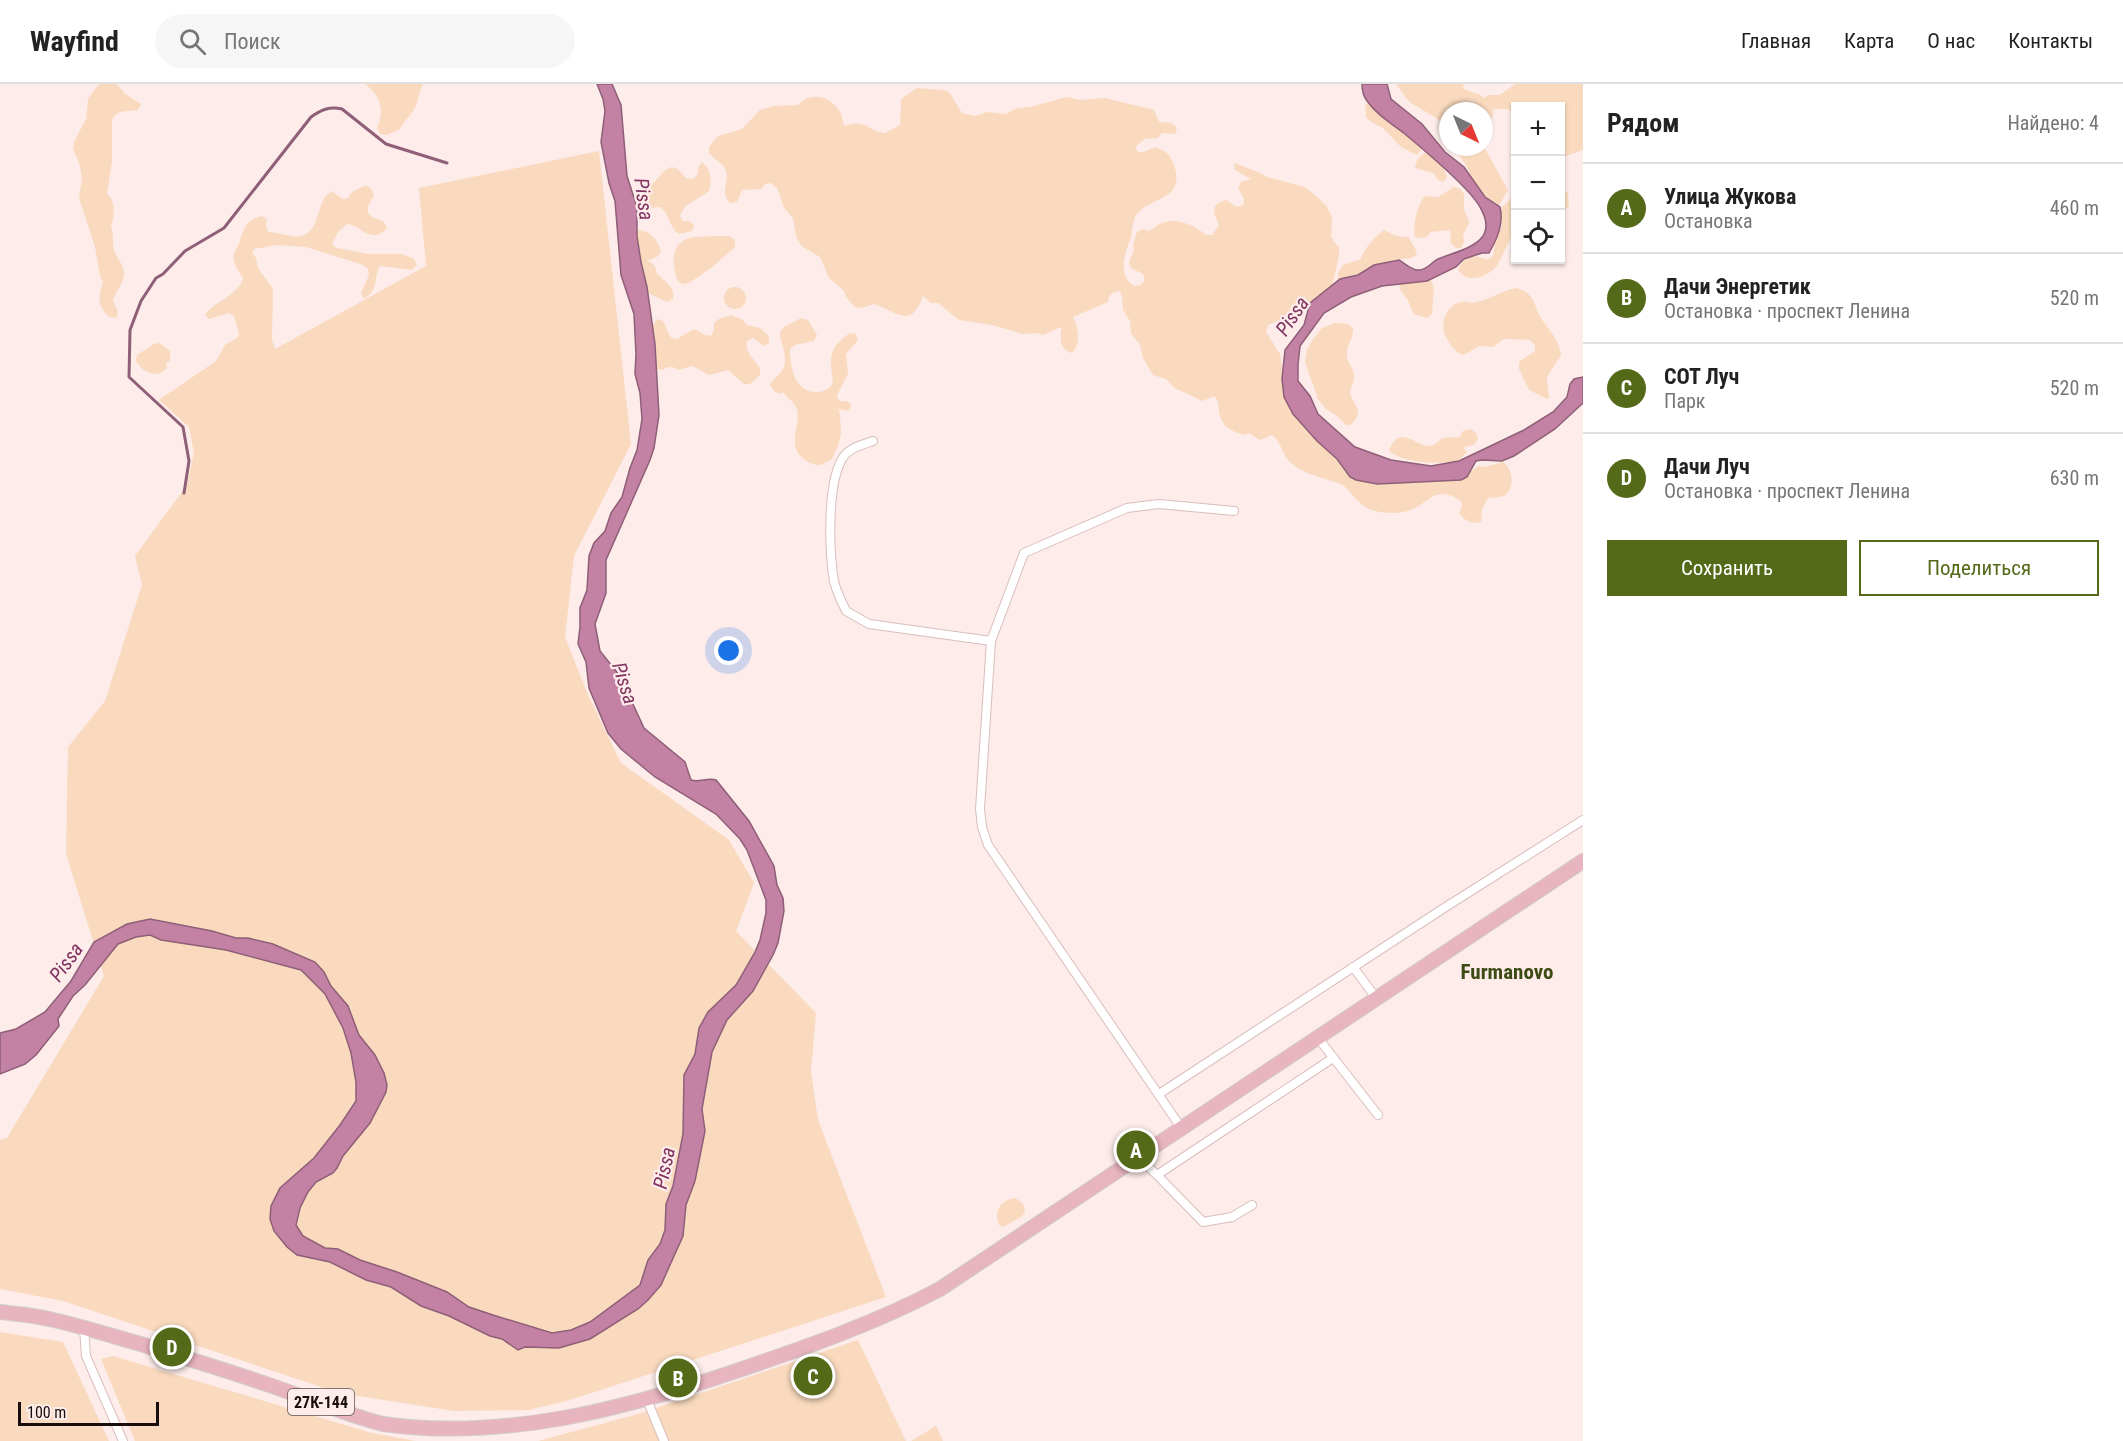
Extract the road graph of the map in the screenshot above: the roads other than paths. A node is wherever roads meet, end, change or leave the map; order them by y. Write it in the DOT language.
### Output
graph roads {
  1 [pos="873,441"];
  2 [pos="1234,511"];
  3 [pos="991,641"];
  4 [pos="1583,820"];
  5 [pos="1583,861"];
  6 [pos="1353,967"];
  7 [pos="1377,999"];
  8 [pos="1318,1038"];
  9 [pos="1333,1058"];
  10 [pos="1159,1094"];
  11 [pos="1378,1115"];
  12 [pos="1182,1129"];
  13 [pos="1139,1158"];
  14 [pos="1157,1175"];
  15 [pos="1252,1205"];
  16 [pos="0,1312"];
  17 [pos="84,1328"];
  18 [pos="648,1402"];
  19 [pos="123,1441"];
  20 [pos="664,1441"];
  1 -- 3 [label="street"];
  2 -- 3 [label="street"];
  3 -- 10 [label="street"];
  4 -- 6 [label="street"];
  5 -- 7 [label="main road, 27К-144"];
  6 -- 7 [label="street"];
  6 -- 10 [label="street"];
  7 -- 8 [label="main road, 27К-144"];
  8 -- 9 [label="street"];
  8 -- 12 [label="main road, 27К-144"];
  9 -- 11 [label="street"];
  9 -- 14 [label="street"];
  10 -- 12 [label="street"];
  12 -- 13 [label="main road, 27К-144"];
  13 -- 14 [label="street"];
  13 -- 18 [label="main road, 27К-144"];
  14 -- 15 [label="street"];
  16 -- 17 [label="main road, 27К-144"];
  17 -- 18 [label="main road, 27К-144"];
  17 -- 19 [label="street"];
  18 -- 20 [label="street"];
}
